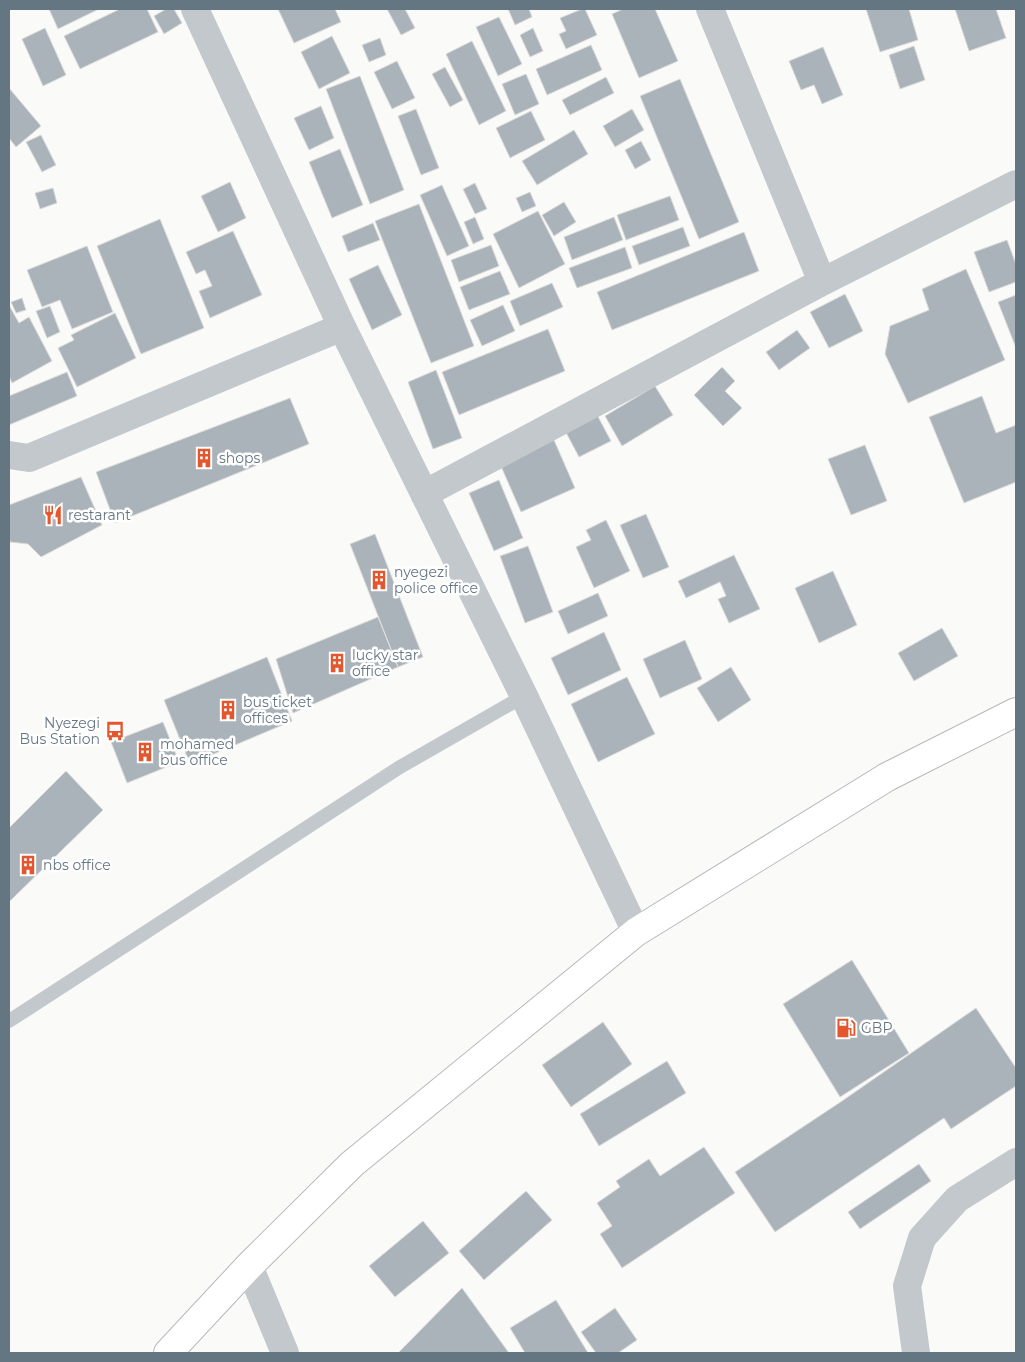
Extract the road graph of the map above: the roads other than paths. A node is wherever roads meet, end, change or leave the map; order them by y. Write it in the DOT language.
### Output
graph roads {
  1 [pos="195,9"];
  2 [pos="710,9"];
  3 [pos="1016,184"];
  4 [pos="822,282"];
  5 [pos="342,327"];
  6 [pos="9,455"];
  7 [pos="424,494"];
  8 [pos="524,696"];
  9 [pos="1016,712"];
  10 [pos="636,932"];
  11 [pos="9,1020"];
  12 [pos="1016,1162"];
  13 [pos="249,1266"];
  14 [pos="168,1353"];
  15 [pos="284,1353"];
  16 [pos="916,1353"];
  1 -- 5 [label="street"];
  2 -- 4 [label="street"];
  3 -- 4 [label="street"];
  4 -- 7 [label="street"];
  5 -- 6 [label="street"];
  5 -- 7 [label="street"];
  7 -- 8 [label="street"];
  8 -- 10 [label="street"];
  8 -- 11 [label="lane"];
  9 -- 10 [label="highway"];
  10 -- 13 [label="highway"];
  12 -- 16 [label="street"];
  13 -- 14 [label="highway"];
  13 -- 15 [label="street"];
}
